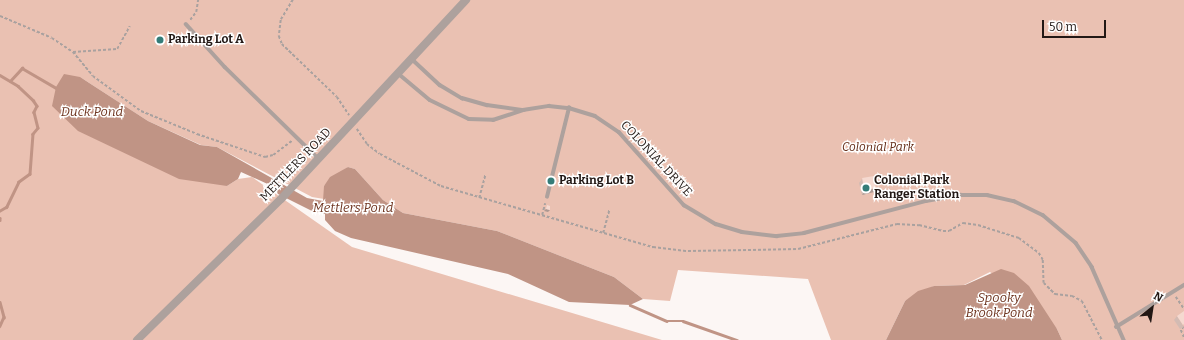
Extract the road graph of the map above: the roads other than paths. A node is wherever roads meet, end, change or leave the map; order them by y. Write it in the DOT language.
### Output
graph roads {
  1 [pos="466,0"];
  2 [pos="186,24"];
  3 [pos="412,59"];
  4 [pos="399,74"];
  5 [pos="570,108"];
  6 [pos="523,110"];
  7 [pos="319,159"];
  8 [pos="547,197"];
  9 [pos="1184,285"];
  10 [pos="1116,327"];
  11 [pos="137,340"];
  12 [pos="1124,340"];
  1 -- 3 [label="street, METTLERS ROAD"];
  2 -- 7 [label="lane"];
  3 -- 4 [label="street, METTLERS ROAD"];
  3 -- 6 [label="lane, COLONIAL DRIVE"];
  4 -- 6 [label="lane, COLONIAL DRIVE"];
  4 -- 7 [label="street, METTLERS ROAD"];
  5 -- 6 [label="lane, COLONIAL DRIVE"];
  5 -- 8 [label="lane"];
  5 -- 10 [label="lane, COLONIAL DRIVE"];
  7 -- 11 [label="street, METTLERS ROAD"];
  9 -- 10 [label="lane"];
  10 -- 12 [label="lane, COLONIAL DRIVE"];
}
